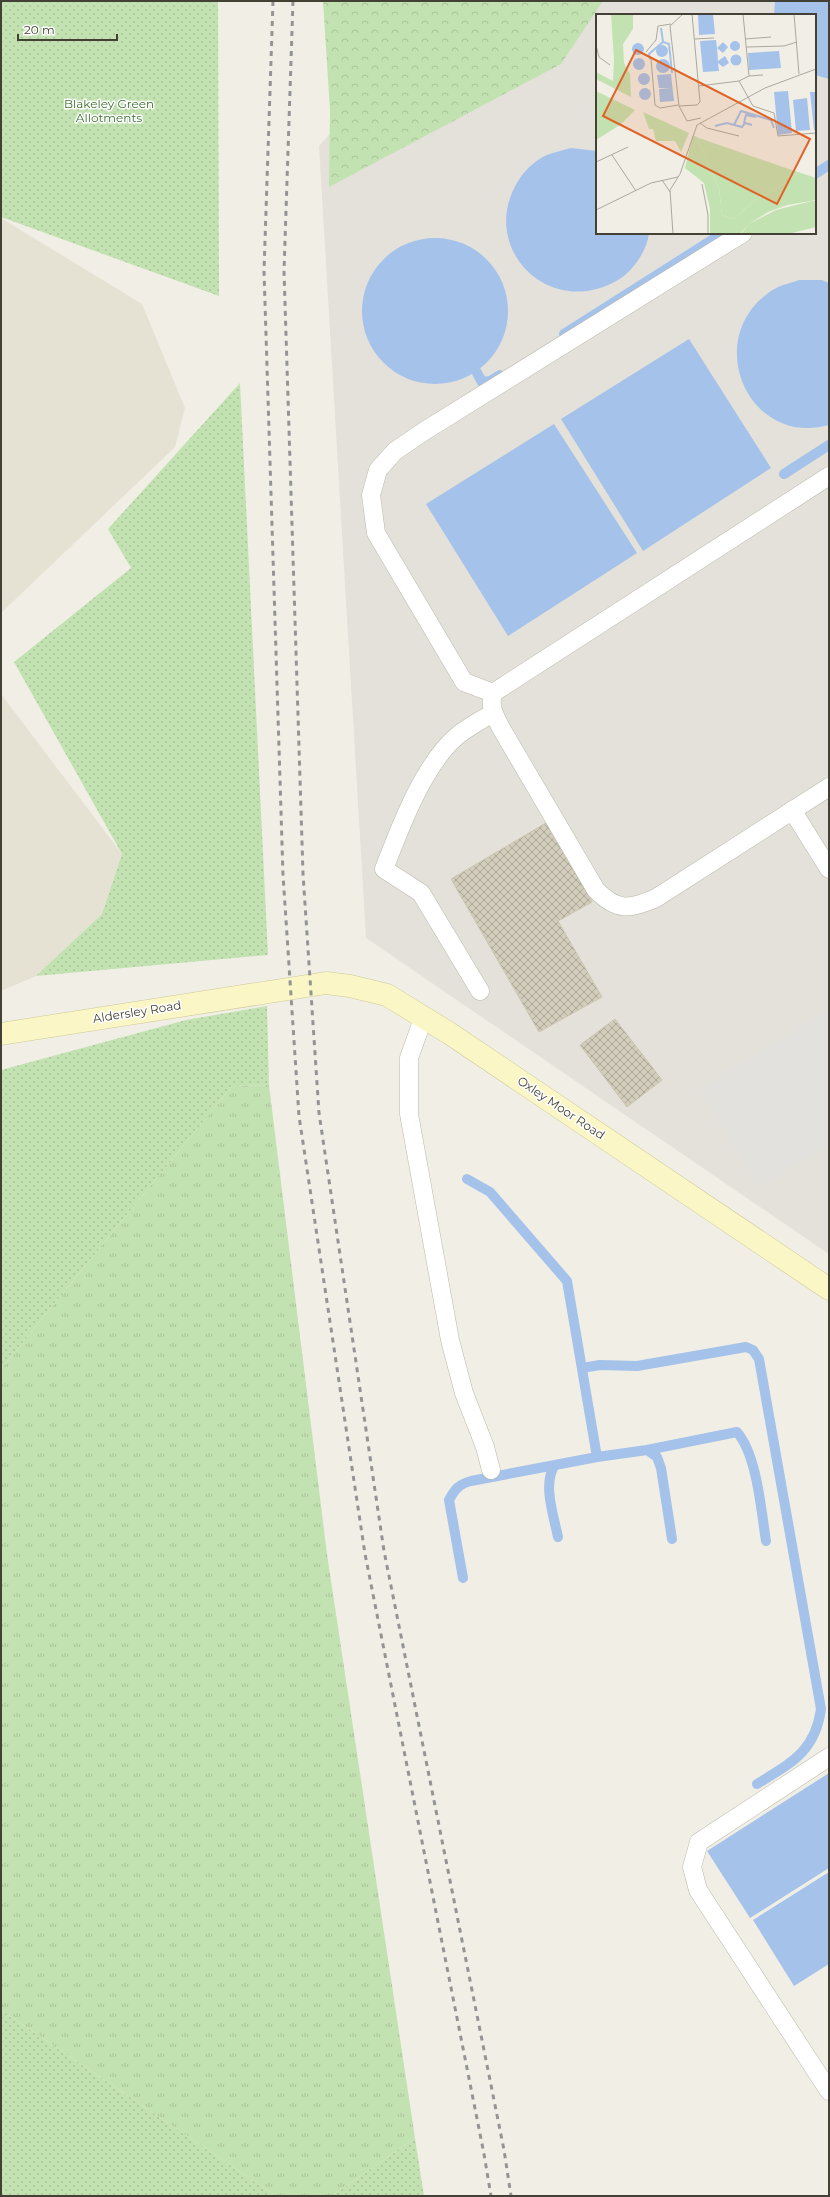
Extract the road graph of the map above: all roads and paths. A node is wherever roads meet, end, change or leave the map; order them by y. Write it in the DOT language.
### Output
graph roads {
  1 [pos="741,234"];
  2 [pos="829,476"];
  3 [pos="493,693"];
  4 [pos="493,713"];
  5 [pos="829,787"];
  6 [pos="792,810"];
  7 [pos="829,869"];
  8 [pos="274,990"];
  9 [pos="480,990"];
  10 [pos="424,1016"];
  11 [pos="1,1034"];
  12 [pos="829,1289"];
  13 [pos="491,1470"];
  14 [pos="829,1757"];
  15 [pos="829,2091"];
  1 -- 3 [label="lane"];
  2 -- 3 [label="lane"];
  3 -- 4 [label="lane"];
  4 -- 6 [label="lane"];
  4 -- 9 [label="lane"];
  5 -- 6 [label="lane"];
  6 -- 7 [label="lane"];
  8 -- 10 [label="street, Oxley Moor Road"];
  8 -- 11 [label="street, Aldersley Road"];
  10 -- 12 [label="street, Oxley Moor Road"];
  10 -- 13 [label="lane"];
  14 -- 15 [label="lane"];
}
